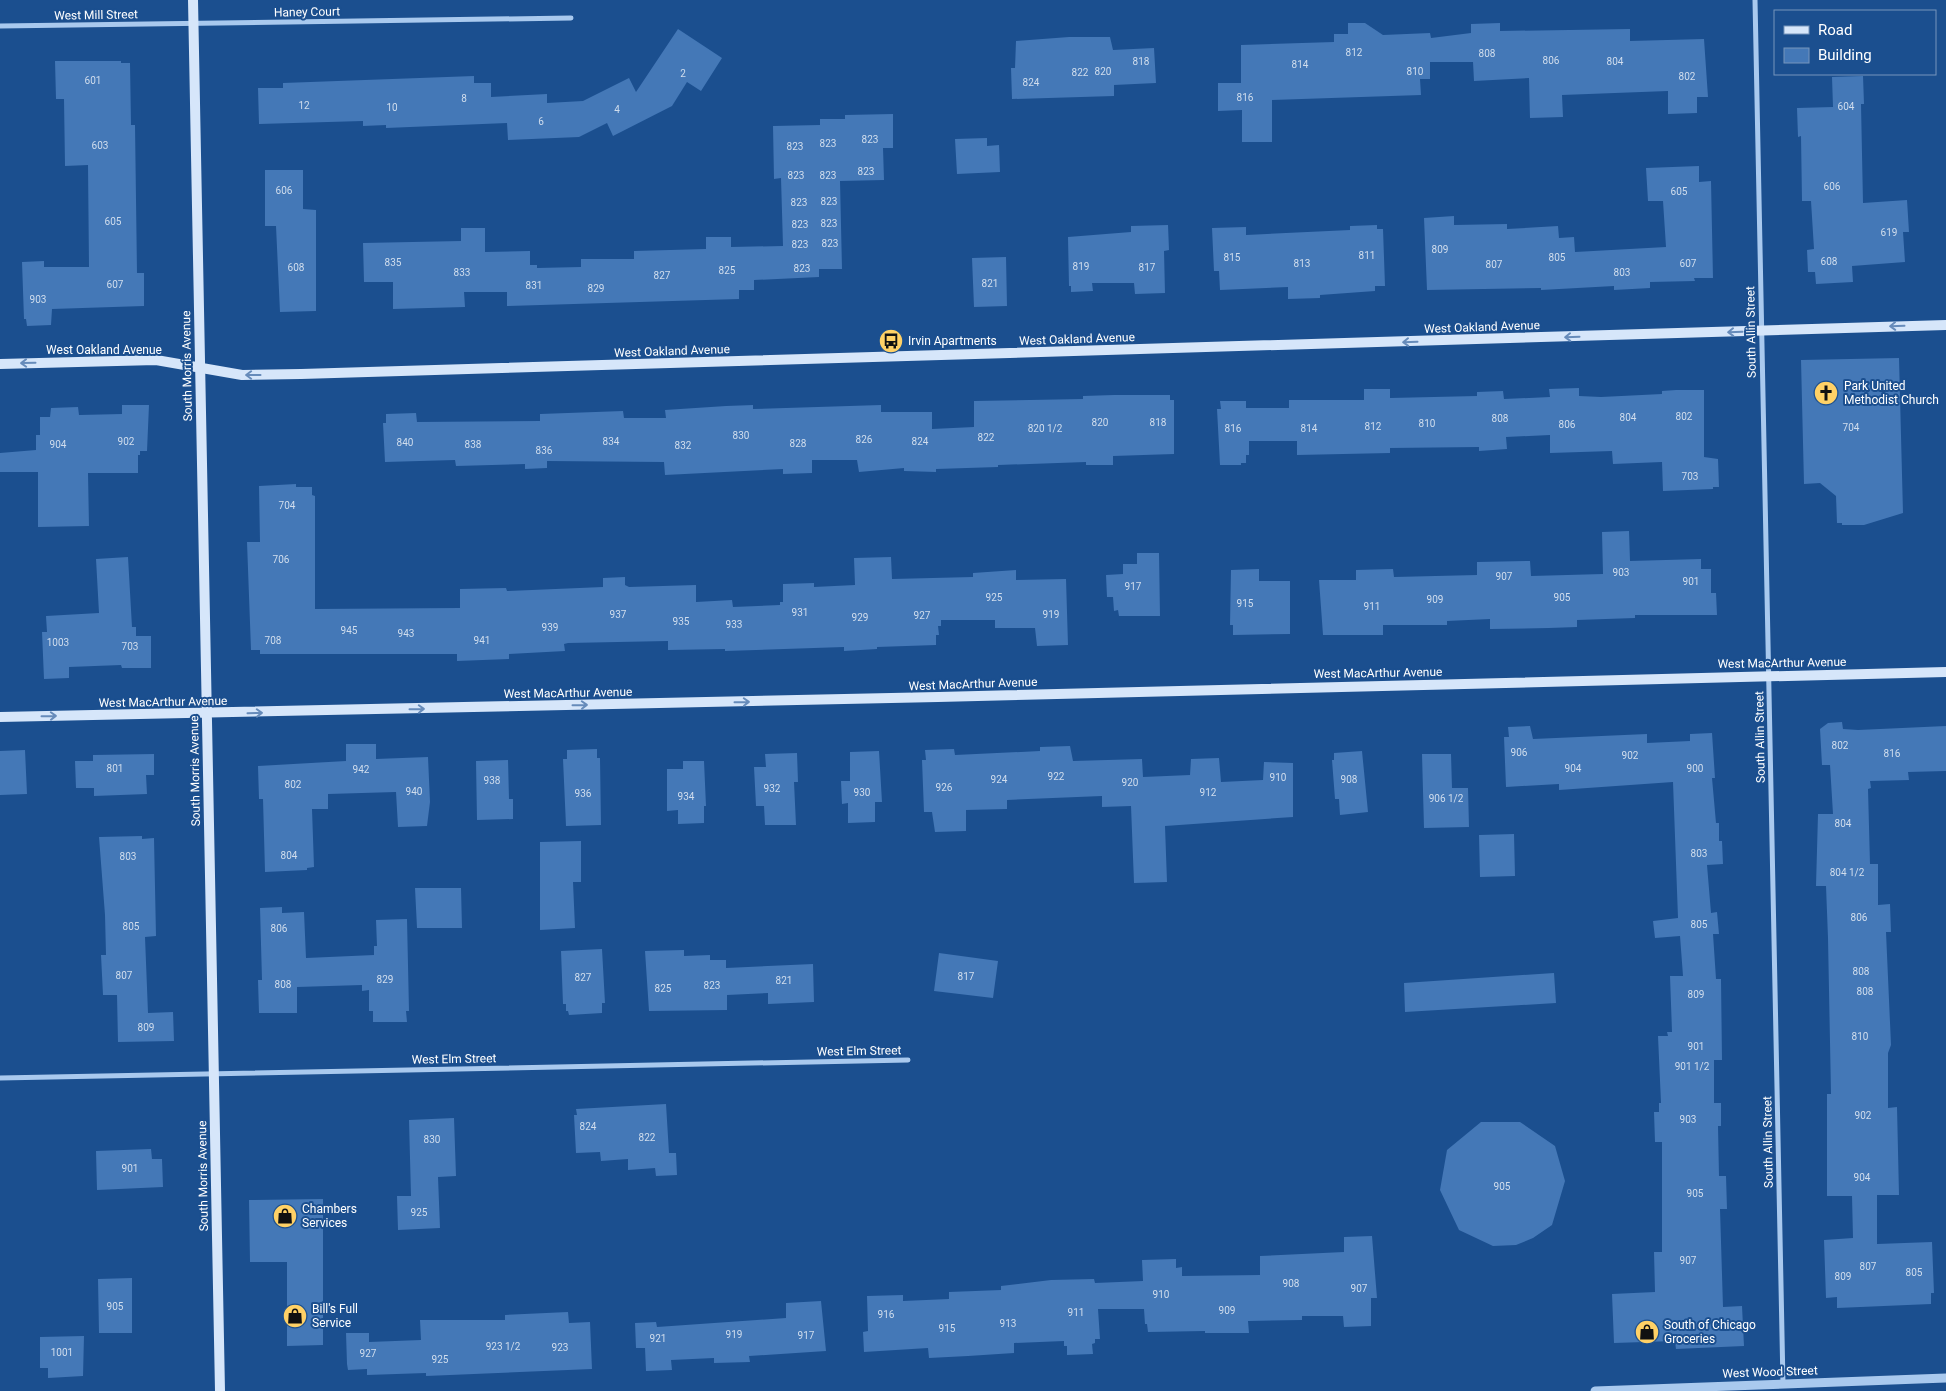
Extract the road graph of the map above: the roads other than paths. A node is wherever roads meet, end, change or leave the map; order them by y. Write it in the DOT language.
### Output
graph roads {
  1 [pos="192,0"];
  2 [pos="1755,0"];
  3 [pos="571,18"];
  4 [pos="193,23"];
  5 [pos="0,26"];
  6 [pos="1946,325"];
  7 [pos="1762,331"];
  8 [pos="0,364"];
  9 [pos="199,368"];
  10 [pos="1946,672"];
  11 [pos="1768,676"];
  12 [pos="206,714"];
  13 [pos="0,717"];
  14 [pos="908,1060"];
  15 [pos="213,1074"];
  16 [pos="0,1078"];
  17 [pos="1946,1378"];
  18 [pos="1783,1384"];
  19 [pos="220,1391"];
  20 [pos="1595,1391"];
  1 -- 4 [label="main road, South Morris Avenue"];
  2 -- 7 [label="street, South Allin Street"];
  3 -- 4 [label="street, Haney Court"];
  4 -- 5 [label="street, West Mill Street"];
  4 -- 9 [label="main road, South Morris Avenue"];
  6 -- 7 [label="main road, West Oakland Avenue, one-way"];
  7 -- 9 [label="main road, West Oakland Avenue, one-way"];
  7 -- 11 [label="street, South Allin Street"];
  9 -- 8 [label="main road, West Oakland Avenue, one-way"];
  9 -- 12 [label="main road, South Morris Avenue"];
  10 -- 11 [label="main road, West MacArthur Avenue"];
  12 -- 11 [label="main road, West MacArthur Avenue, one-way"];
  11 -- 18 [label="street, South Allin Street"];
  13 -- 12 [label="main road, West MacArthur Avenue, one-way"];
  12 -- 15 [label="main road, South Morris Avenue"];
  14 -- 15 [label="street, West Elm Street"];
  15 -- 16 [label="street, West Elm Street"];
  15 -- 19 [label="main road, South Morris Avenue"];
  17 -- 18 [label="street, West Wood Street"];
  18 -- 20 [label="street, West Wood Street"];
}
